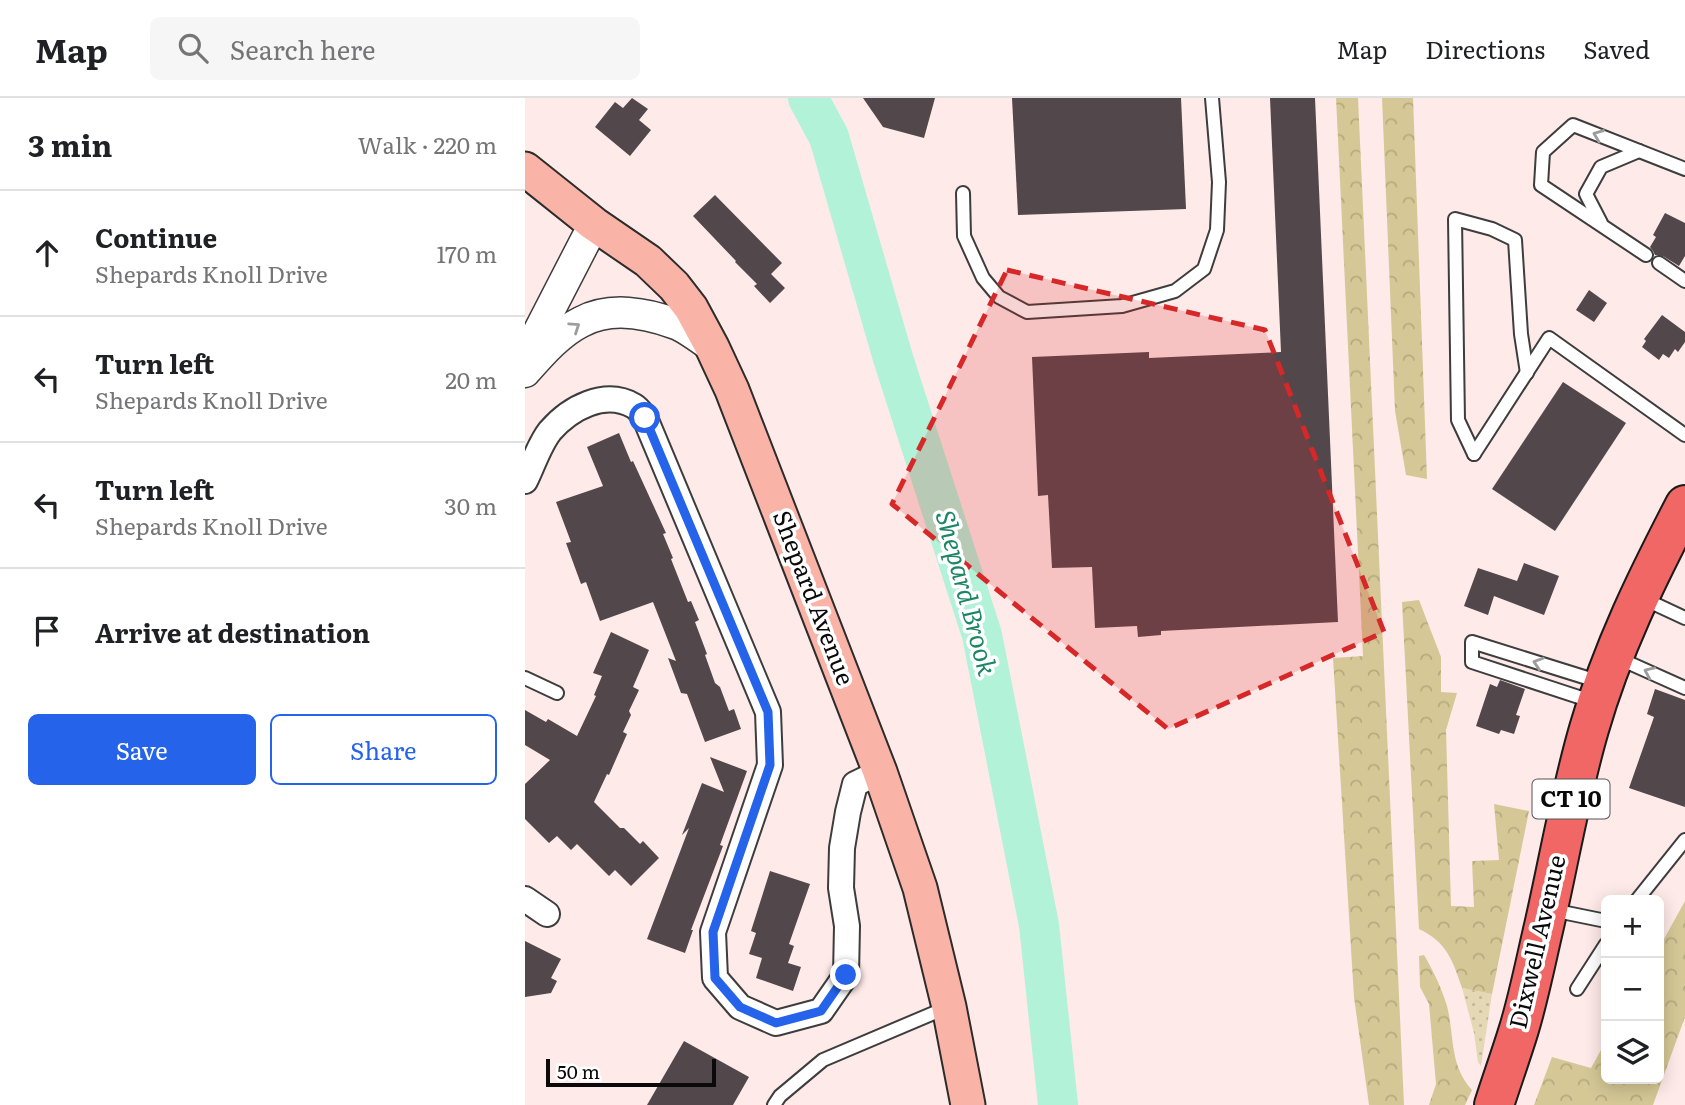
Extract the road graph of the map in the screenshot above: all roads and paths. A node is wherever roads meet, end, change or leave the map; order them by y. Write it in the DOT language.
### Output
graph roads {
  1 [pos="1212,98"];
  2 [pos="1639,151"];
  3 [pos="525,169"];
  4 [pos="1685,169"];
  5 [pos="963,193"];
  6 [pos="594,224"];
  7 [pos="1603,226"];
  8 [pos="1646,255"];
  9 [pos="1659,263"];
  10 [pos="1685,281"];
  11 [pos="712,347"];
  12 [pos="525,358"];
  13 [pos="525,372"];
  14 [pos="1527,373"];
  15 [pos="1685,435"];
  16 [pos="525,481"];
  17 [pos="1685,505"];
  18 [pos="1638,597"];
  19 [pos="1685,618"];
  20 [pos="525,678"];
  21 [pos="1604,681"];
  22 [pos="1685,688"];
  23 [pos="557,693"];
  24 [pos="880,772"];
  25 [pos="1685,839"];
  26 [pos="1641,895"];
  27 [pos="525,899"];
  28 [pos="1548,909"];
  29 [pos="547,914"];
  30 [pos="1601,920"];
  31 [pos="1601,952"];
  32 [pos="1577,989"];
  33 [pos="949,1007"];
  34 [pos="774,1105"];
  35 [pos="968,1105"];
  36 [pos="1494,1105"];
  1 -- 5 [label="lane"];
  2 -- 4 [label="lane"];
  2 -- 7 [label="lane"];
  2 -- 7 [label="lane, one-way"];
  3 -- 6 [label="main road, Shepard Avenue"];
  6 -- 11 [label="main road, Shepard Avenue"];
  6 -- 12 [label="street"];
  7 -- 8 [label="lane"];
  9 -- 10 [label="lane"];
  13 -- 11 [label="street, one-way"];
  11 -- 24 [label="main road, Shepard Avenue"];
  14 -- 14 [label="lane"];
  14 -- 15 [label="lane"];
  16 -- 24 [label="street"];
  17 -- 18 [label="main road, Dixwell Avenue / CT 10"];
  18 -- 19 [label="lane"];
  18 -- 21 [label="main road, Dixwell Avenue / CT 10"];
  20 -- 23 [label="lane"];
  21 -- 21 [label="lane, one-way"];
  22 -- 21 [label="lane, one-way"];
  21 -- 28 [label="main road, Dixwell Avenue / CT 10"];
  24 -- 33 [label="main road, Shepard Avenue"];
  25 -- 26 [label="lane"];
  27 -- 29 [label="street"];
  28 -- 30 [label="lane"];
  28 -- 36 [label="main road, Dixwell Avenue / CT 10"];
  31 -- 32 [label="lane"];
  33 -- 34 [label="lane"];
  33 -- 35 [label="main road, Shepard Avenue"];
}
